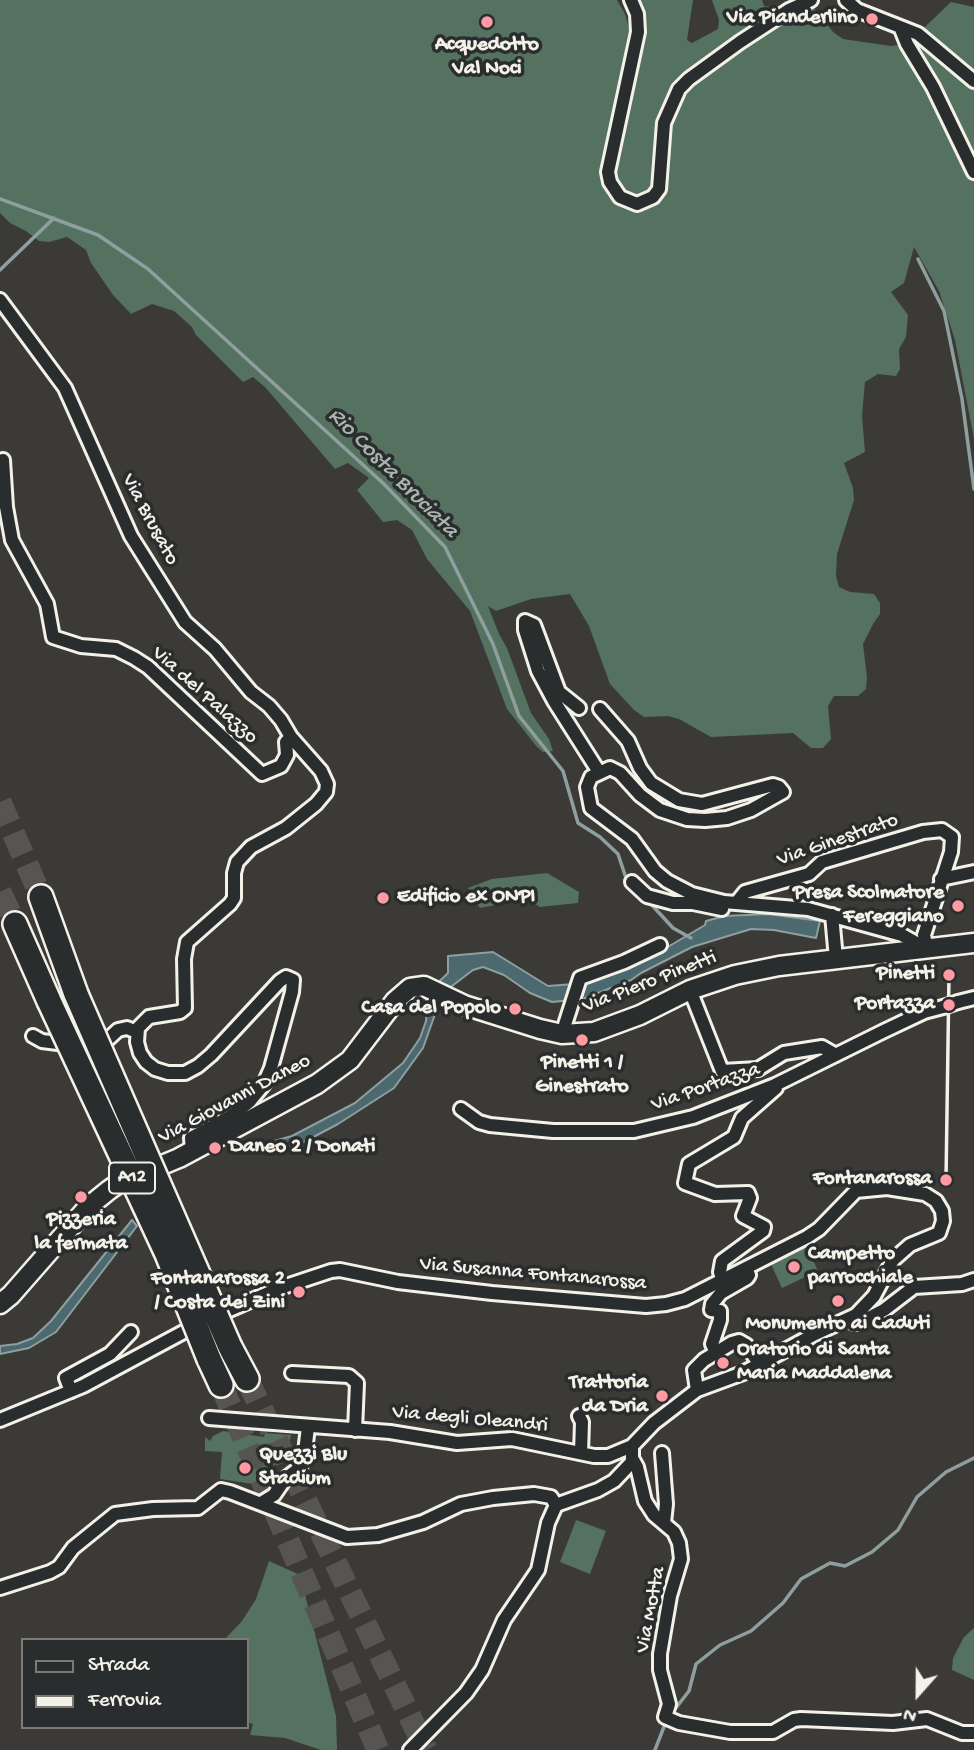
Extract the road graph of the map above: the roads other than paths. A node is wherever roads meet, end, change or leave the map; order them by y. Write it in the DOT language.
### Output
graph roads {
  1 [pos="631,0"];
  2 [pos="811,0"];
  3 [pos="846,0"];
  4 [pos="786,5"];
  5 [pos="901,29"];
  6 [pos="974,81"];
  7 [pos="974,172"];
  8 [pos="0,300"];
  9 [pos="3,460"];
  10 [pos="579,708"];
  11 [pos="600,709"];
  12 [pos="291,737"];
  13 [pos="599,772"];
  14 [pos="974,872"];
  15 [pos="941,879"];
  16 [pos="692,894"];
  17 [pos="41,897"];
  18 [pos="737,902"];
  19 [pos="808,909"];
  20 [pos="832,915"];
  21 [pos="15,924"];
  22 [pos="974,943"];
  23 [pos="660,945"];
  24 [pos="927,949"];
  25 [pos="836,959"];
  26 [pos="424,986"];
  27 [pos="690,990"];
  28 [pos="974,998"];
  29 [pos="137,1032"];
  30 [pos="562,1034"];
  31 [pos="33,1036"];
  32 [pos="836,1055"];
  33 [pos="778,1084"];
  34 [pos="461,1108"];
  35 [pos="191,1151"];
  36 [pos="746,1268"];
  37 [pos="722,1279"];
  38 [pos="974,1280"];
  39 [pos="0,1304"];
  40 [pos="848,1319"];
  41 [pos="131,1332"];
  42 [pos="720,1352"];
  43 [pos="759,1363"];
  44 [pos="292,1373"];
  45 [pos="247,1379"];
  46 [pos="221,1385"];
  47 [pos="697,1390"];
  48 [pos="71,1391"];
  49 [pos="579,1416"];
  50 [pos="209,1418"];
  51 [pos="0,1420"];
  52 [pos="308,1427"];
  53 [pos="355,1430"];
  54 [pos="632,1452"];
  55 [pos="581,1453"];
  56 [pos="662,1453"];
  57 [pos="261,1503"];
  58 [pos="556,1505"];
  59 [pos="664,1523"];
  60 [pos="0,1588"];
  61 [pos="974,1732"];
  62 [pos="410,1750"];
  1 -- 4 [label="street"];
  2 -- 4 [label="street"];
  3 -- 5 [label="street"];
  5 -- 6 [label="street"];
  5 -- 7 [label="street"];
  8 -- 12 [label="street, Via Brusato"];
  9 -- 12 [label="street, Via del Palazzo"];
  10 -- 13 [label="street"];
  11 -- 13 [label="street"];
  12 -- 29 [label="street, Via del Palazzo"];
  13 -- 16 [label="street"];
  14 -- 15 [label="street"];
  15 -- 18 [label="street, Via Ginestrato"];
  15 -- 24 [label="street, Via Ginestrato"];
  16 -- 18 [label="street"];
  16 -- 19 [label="street"];
  17 -- 45 [label="highway, A12, bridge"];
  18 -- 19 [label="street"];
  19 -- 20 [label="street"];
  20 -- 24 [label="street"];
  20 -- 25 [label="street"];
  21 -- 46 [label="highway, A12, bridge"];
  22 -- 24 [label="street, Via Piero Pinetti"];
  23 -- 30 [label="street, Via Piero Pinetti"];
  24 -- 25 [label="street, Via Piero Pinetti"];
  25 -- 27 [label="street, Via Piero Pinetti"];
  26 -- 30 [label="street, Via Piero Pinetti"];
  26 -- 35 [label="street, Via Giovanni Daneo"];
  27 -- 30 [label="street, Via Piero Pinetti"];
  27 -- 32 [label="street, Via Portazza"];
  28 -- 32 [label="street, Via Portazza, bridge"];
  29 -- 31 [label="street"];
  29 -- 35 [label="street"];
  32 -- 33 [label="street, Via Portazza"];
  33 -- 34 [label="street, Via Portazza"];
  33 -- 37 [label="street"];
  35 -- 39 [label="street, Via Giovanni Daneo"];
  36 -- 37 [label="street, Via Susanna Fontanarossa"];
  36 -- 40 [label="street, Via Susanna Fontanarossa"];
  36 -- 42 [label="street"];
  37 -- 48 [label="street, Via Susanna Fontanarossa"];
  38 -- 40 [label="street"];
  40 -- 43 [label="street"];
  41 -- 48 [label="street"];
  42 -- 43 [label="street"];
  42 -- 47 [label="street"];
  43 -- 47 [label="street"];
  44 -- 53 [label="street"];
  47 -- 54 [label="street"];
  48 -- 51 [label="street, Via Susanna Fontanarossa"];
  49 -- 55 [label="street, Via degli Oleandri"];
  50 -- 52 [label="street, Via degli Oleandri"];
  52 -- 53 [label="street, Via degli Oleandri"];
  52 -- 57 [label="street"];
  53 -- 55 [label="street, Via degli Oleandri"];
  54 -- 55 [label="street, Via degli Oleandri"];
  54 -- 58 [label="street"];
  54 -- 59 [label="street, Via Motta"];
  56 -- 59 [label="street"];
  57 -- 58 [label="street"];
  57 -- 60 [label="street"];
  58 -- 62 [label="street"];
  59 -- 61 [label="street, Via Motta"];
}
